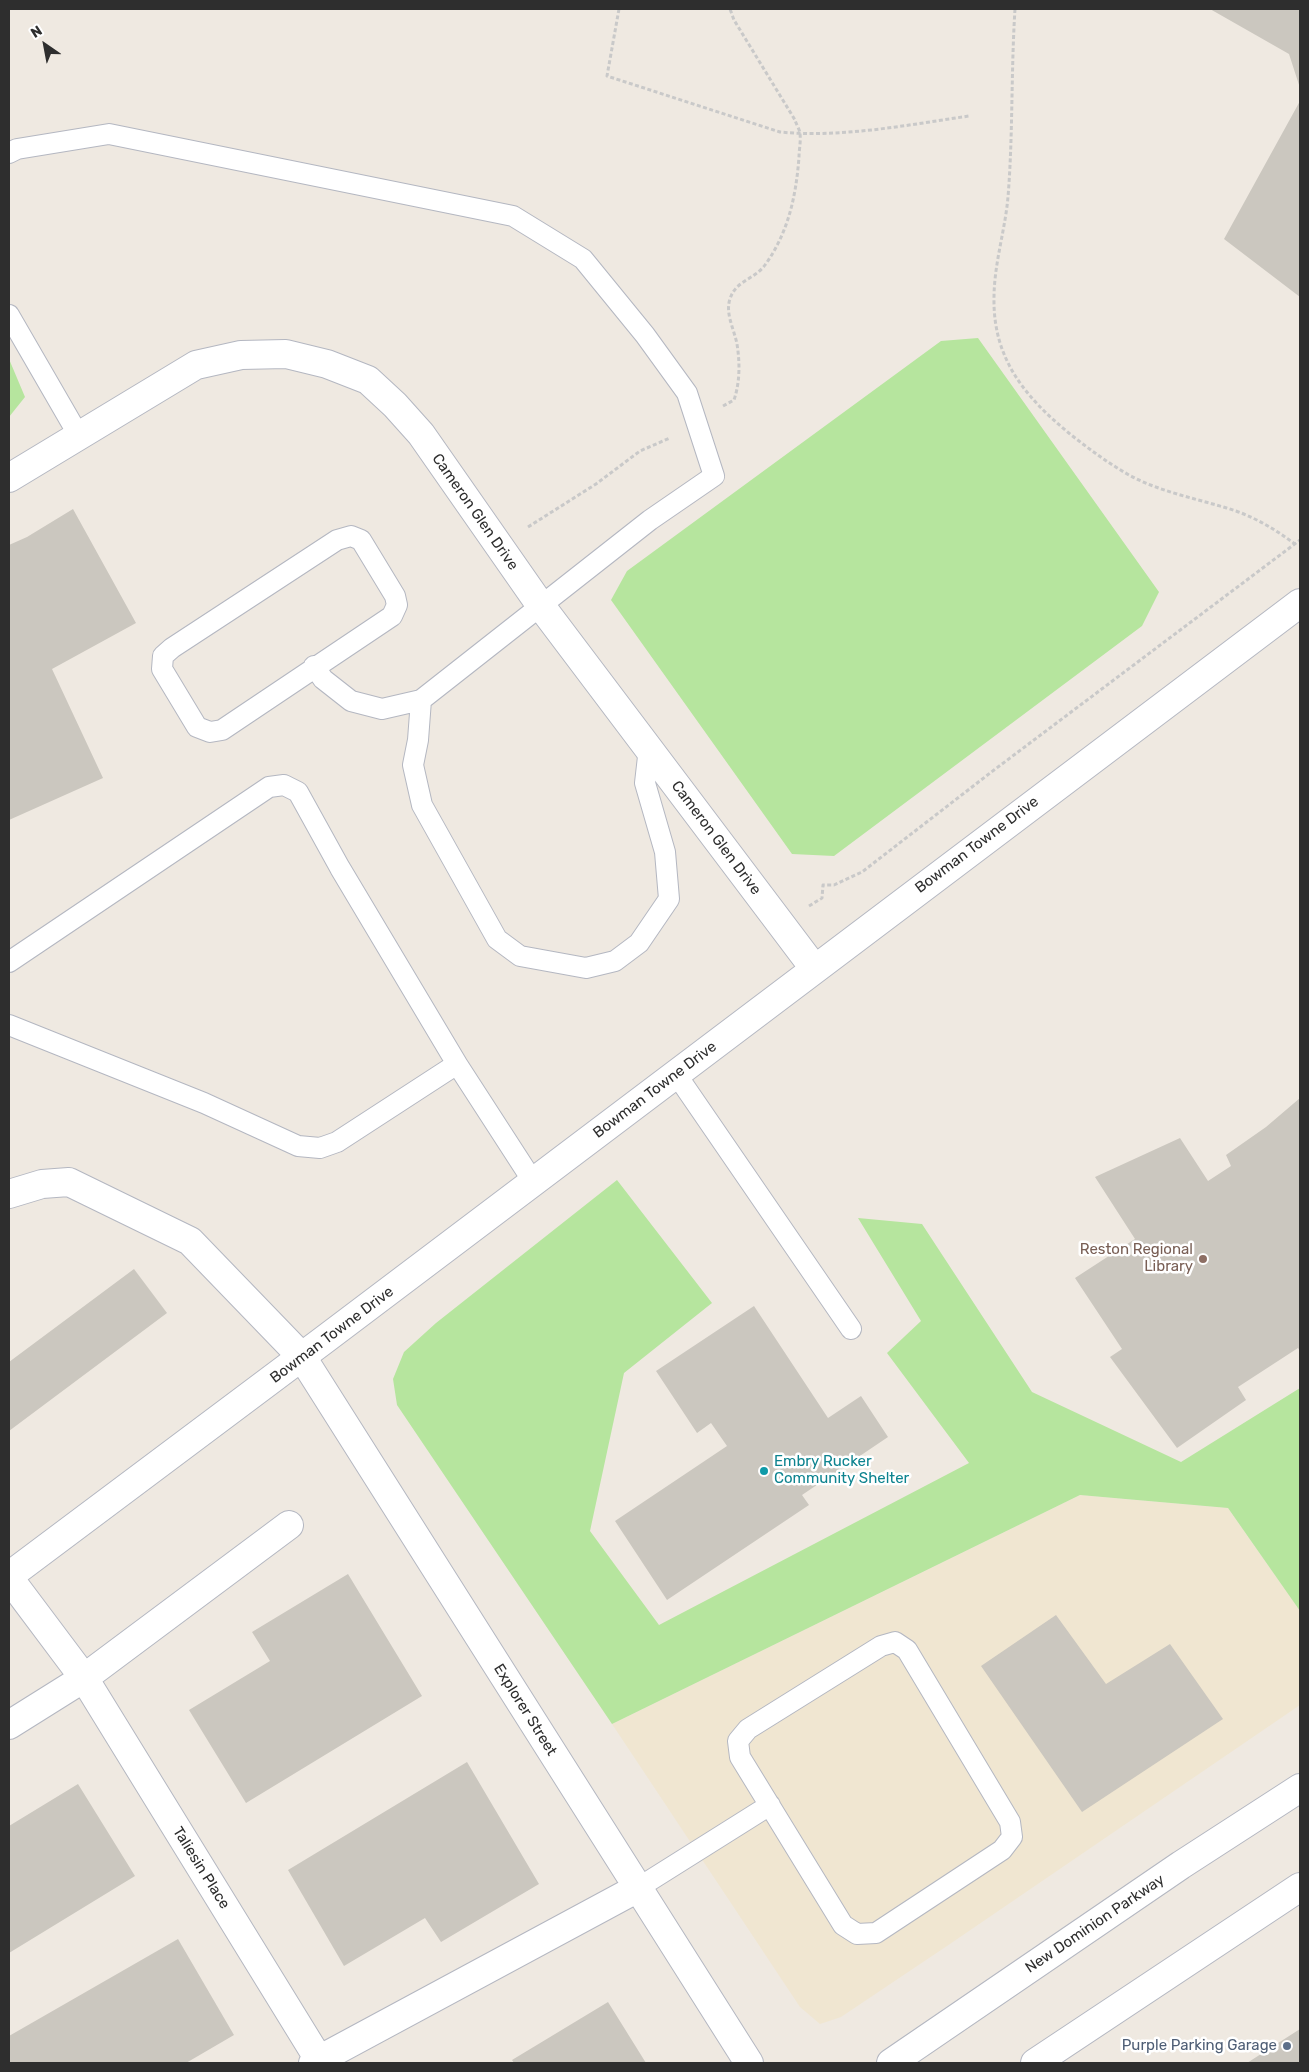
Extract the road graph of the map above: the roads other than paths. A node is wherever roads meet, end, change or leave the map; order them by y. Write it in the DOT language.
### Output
graph roads {
  1 [pos="9,153"];
  2 [pos="9,315"];
  3 [pos="79,436"];
  4 [pos="9,478"];
  5 [pos="1300,603"];
  6 [pos="541,606"];
  7 [pos="314,666"];
  8 [pos="421,700"];
  9 [pos="650,748"];
  10 [pos="9,962"];
  11 [pos="814,968"];
  12 [pos="9,1025"];
  13 [pos="457,1064"];
  14 [pos="676,1074"];
  15 [pos="534,1183"];
  16 [pos="9,1194"];
  17 [pos="851,1328"];
  18 [pos="302,1357"];
  19 [pos="289,1525"];
  20 [pos="9,1577"];
  21 [pos="84,1678"];
  22 [pos="9,1725"];
  23 [pos="1300,1788"];
  24 [pos="770,1805"];
  25 [pos="1300,1887"];
  26 [pos="638,1888"];
  27 [pos="317,2062"];
  28 [pos="748,2063"];
  29 [pos="891,2063"];
  30 [pos="1035,2063"];
  1 -- 6 [label="lane"];
  2 -- 3 [label="lane"];
  3 -- 4 [label="street, Cameron Glen Drive"];
  3 -- 6 [label="street, Cameron Glen Drive"];
  5 -- 11 [label="street, Bowman Towne Drive"];
  6 -- 8 [label="lane"];
  6 -- 9 [label="street, Cameron Glen Drive"];
  7 -- 7 [label="lane"];
  7 -- 8 [label="lane"];
  8 -- 9 [label="lane"];
  9 -- 11 [label="street, Cameron Glen Drive"];
  10 -- 13 [label="lane"];
  11 -- 14 [label="street, Bowman Towne Drive"];
  12 -- 13 [label="lane"];
  13 -- 15 [label="lane"];
  14 -- 15 [label="street, Bowman Towne Drive"];
  14 -- 17 [label="lane"];
  15 -- 18 [label="street, Bowman Towne Drive"];
  16 -- 18 [label="street, Explorer Street"];
  18 -- 20 [label="street, Bowman Towne Drive"];
  18 -- 26 [label="street, Explorer Street"];
  19 -- 21 [label="street"];
  20 -- 21 [label="street, Taliesin Place"];
  21 -- 22 [label="street"];
  21 -- 27 [label="street, Taliesin Place"];
  23 -- 29 [label="street, New Dominion Parkway"];
  24 -- 24 [label="lane"];
  24 -- 26 [label="lane"];
  25 -- 30 [label="street"];
  26 -- 27 [label="street, Taliesin Place"];
  26 -- 28 [label="street, Explorer Street"];
}
